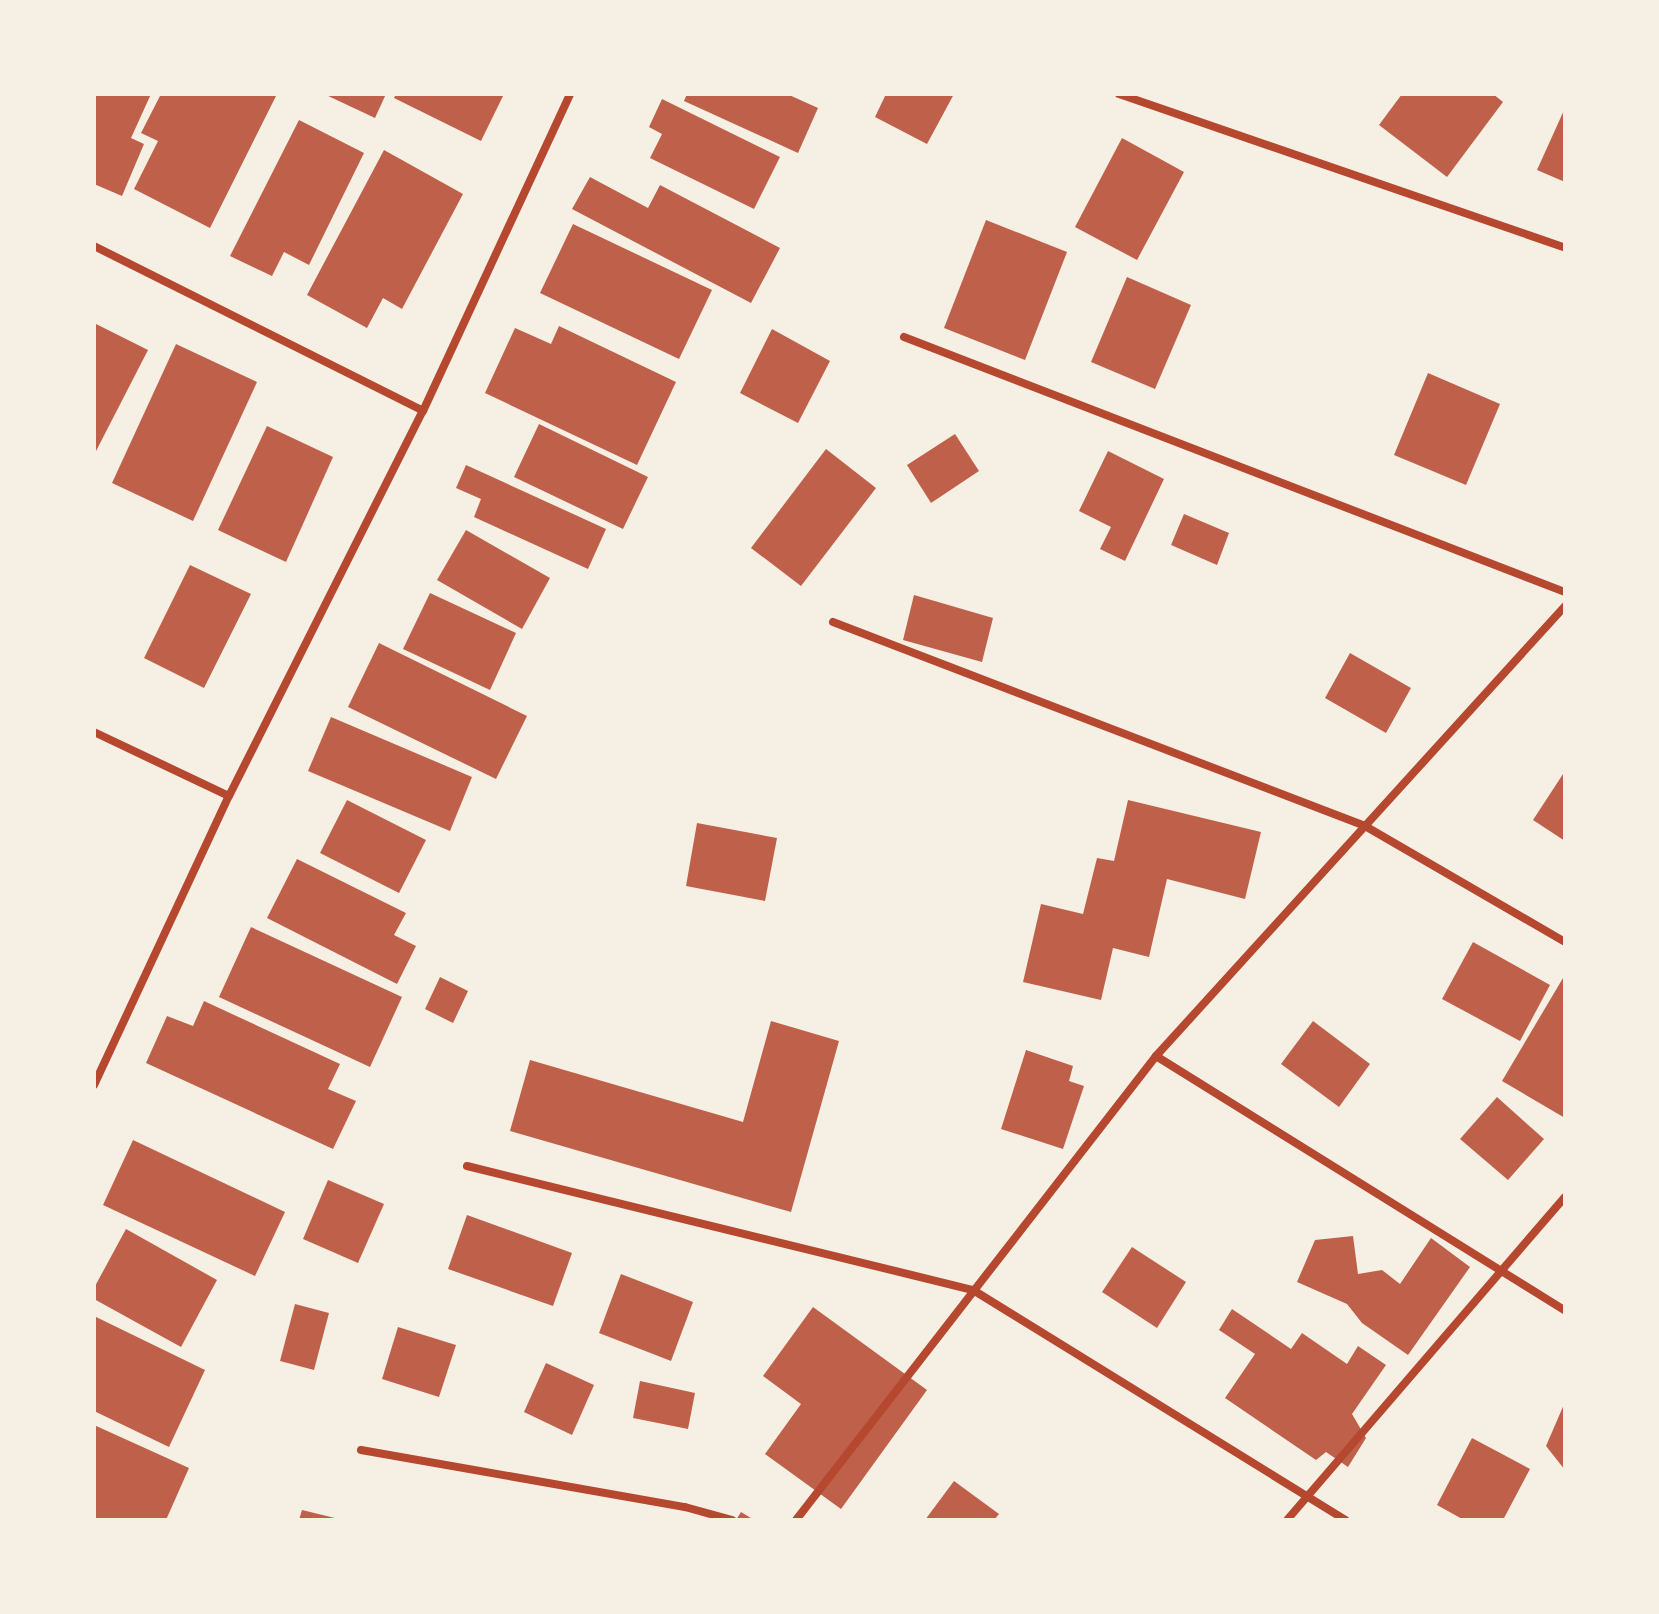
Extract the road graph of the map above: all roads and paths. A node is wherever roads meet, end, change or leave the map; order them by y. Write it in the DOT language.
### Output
graph roads {
  1 [pos="570,94"];
  2 [pos="1119,94"];
  3 [pos="94,246"];
  4 [pos="1565,248"];
  5 [pos="904,337"];
  6 [pos="423,411"];
  7 [pos="1565,592"];
  8 [pos="1565,606"];
  9 [pos="833,622"];
  10 [pos="94,732"];
  11 [pos="229,796"];
  12 [pos="1365,826"];
  13 [pos="1565,942"];
  14 [pos="1156,1056"];
  15 [pos="94,1085"];
  16 [pos="467,1166"];
  17 [pos="1565,1197"];
  18 [pos="1500,1272"];
  19 [pos="973,1290"];
  20 [pos="1565,1311"];
  21 [pos="361,1450"];
  22 [pos="1309,1494"];
  23 [pos="732,1520"];
  24 [pos="796,1520"];
  25 [pos="1287,1520"];
  26 [pos="1346,1520"];
  1 -- 6 [label="street"];
  2 -- 4 [label="street"];
  3 -- 6 [label="street"];
  5 -- 7 [label="street"];
  6 -- 11 [label="street"];
  8 -- 12 [label="street"];
  9 -- 12 [label="street"];
  10 -- 11 [label="street"];
  11 -- 15 [label="street"];
  12 -- 13 [label="street"];
  12 -- 14 [label="street"];
  14 -- 18 [label="street"];
  14 -- 19 [label="street"];
  16 -- 19 [label="street"];
  17 -- 18 [label="street"];
  18 -- 20 [label="street"];
  18 -- 22 [label="street"];
  19 -- 22 [label="street"];
  19 -- 24 [label="street"];
  21 -- 23 [label="street"];
  22 -- 25 [label="street"];
  22 -- 26 [label="street"];
}
